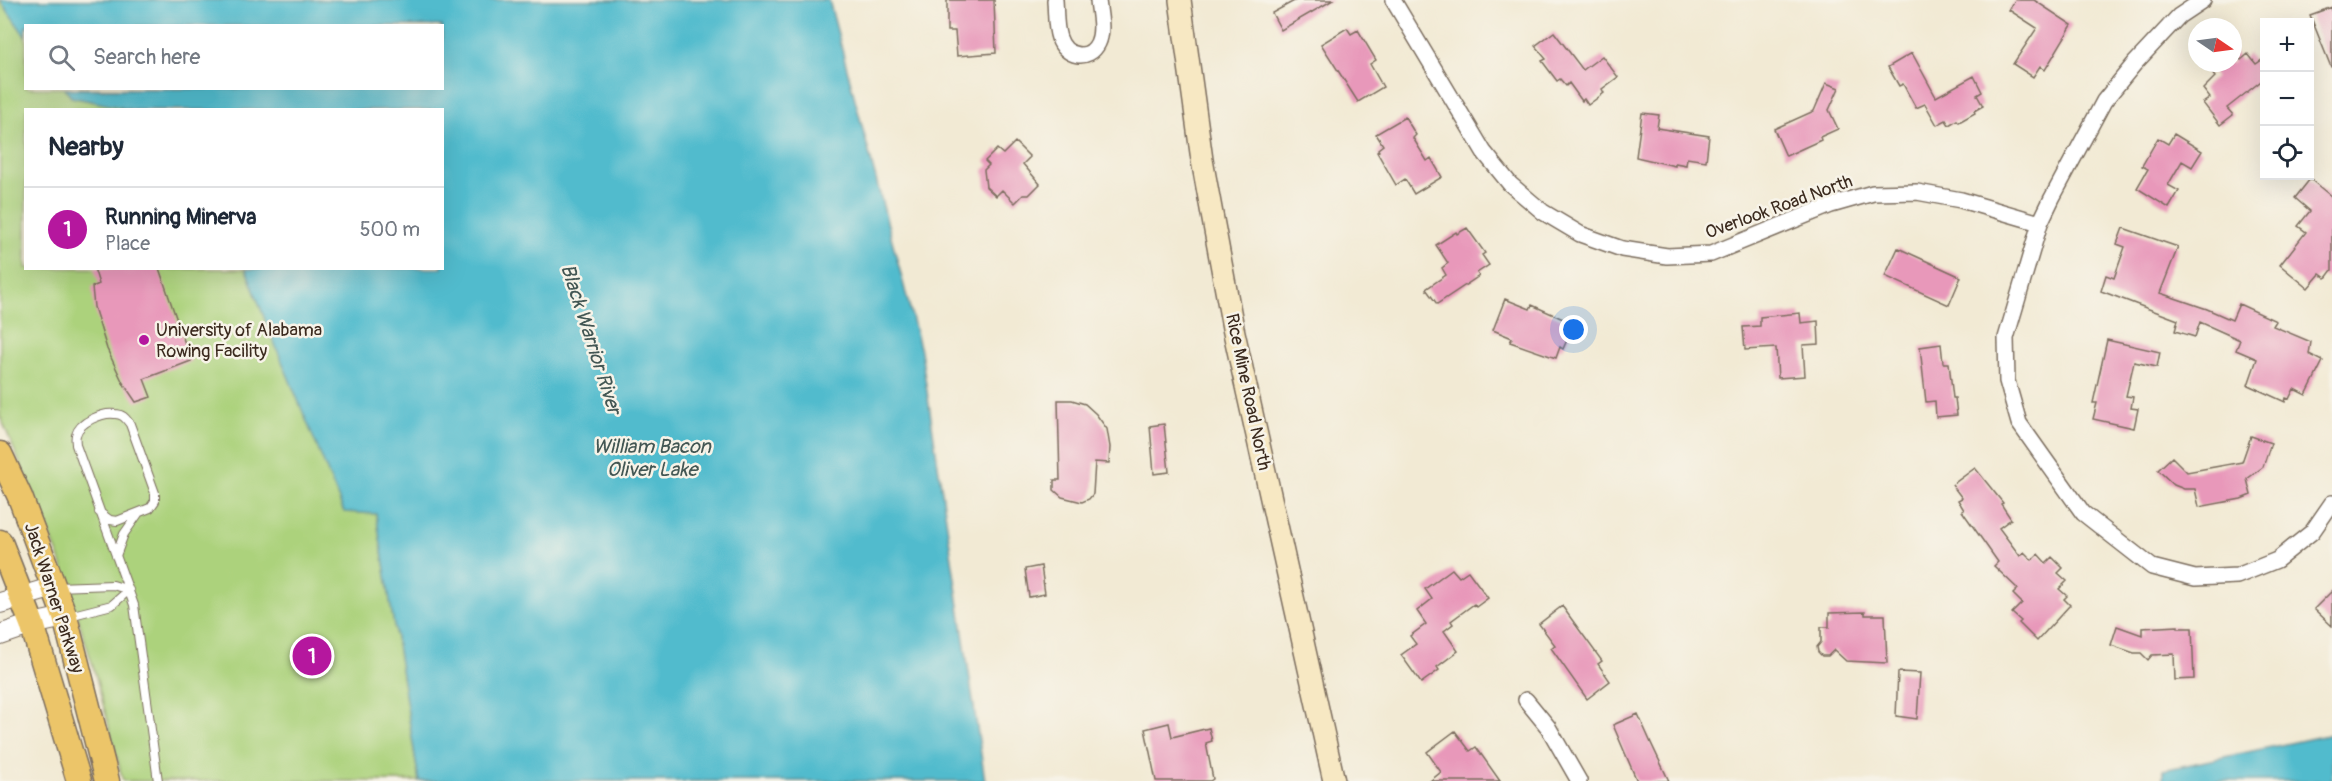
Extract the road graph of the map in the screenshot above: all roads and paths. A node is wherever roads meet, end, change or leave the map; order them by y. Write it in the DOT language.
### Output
graph roads {
  1 [pos="1055,0"];
  2 [pos="1098,0"];
  3 [pos="1180,0"];
  4 [pos="1393,0"];
  5 [pos="2204,0"];
  6 [pos="2040,223"];
  7 [pos="0,454"];
  8 [pos="2332,503"];
  9 [pos="99,512"];
  10 [pos="139,513"];
  11 [pos="0,542"];
  12 [pos="115,557"];
  13 [pos="54,587"];
  14 [pos="129,590"];
  15 [pos="11,599"];
  16 [pos="65,617"];
  17 [pos="32,624"];
  18 [pos="0,635"];
  19 [pos="1526,700"];
  20 [pos="79,781"];
  21 [pos="107,781"];
  22 [pos="158,781"];
  23 [pos="1334,781"];
  24 [pos="1579,781"];
  1 -- 2 [label="street"];
  3 -- 23 [label="main road, Rice Mine Road North"];
  4 -- 6 [label="street, Overlook Road North"];
  5 -- 6 [label="street"];
  6 -- 8 [label="street"];
  7 -- 13 [label="main road, Jack Warner Parkway"];
  9 -- 10 [label="lane"];
  9 -- 10 [label="lane"];
  9 -- 12 [label="lane"];
  10 -- 12 [label="lane"];
  11 -- 15 [label="main road, Jack Warner Parkway"];
  12 -- 14 [label="lane"];
  13 -- 14 [label="lane"];
  13 -- 15 [label="street"];
  13 -- 16 [label="main road, Jack Warner Parkway"];
  14 -- 16 [label="lane"];
  14 -- 22 [label="lane"];
  15 -- 17 [label="main road, Jack Warner Parkway"];
  16 -- 17 [label="street"];
  16 -- 21 [label="main road, Jack Warner Parkway"];
  17 -- 18 [label="street"];
  17 -- 20 [label="main road, Jack Warner Parkway"];
  19 -- 24 [label="street"];
}
